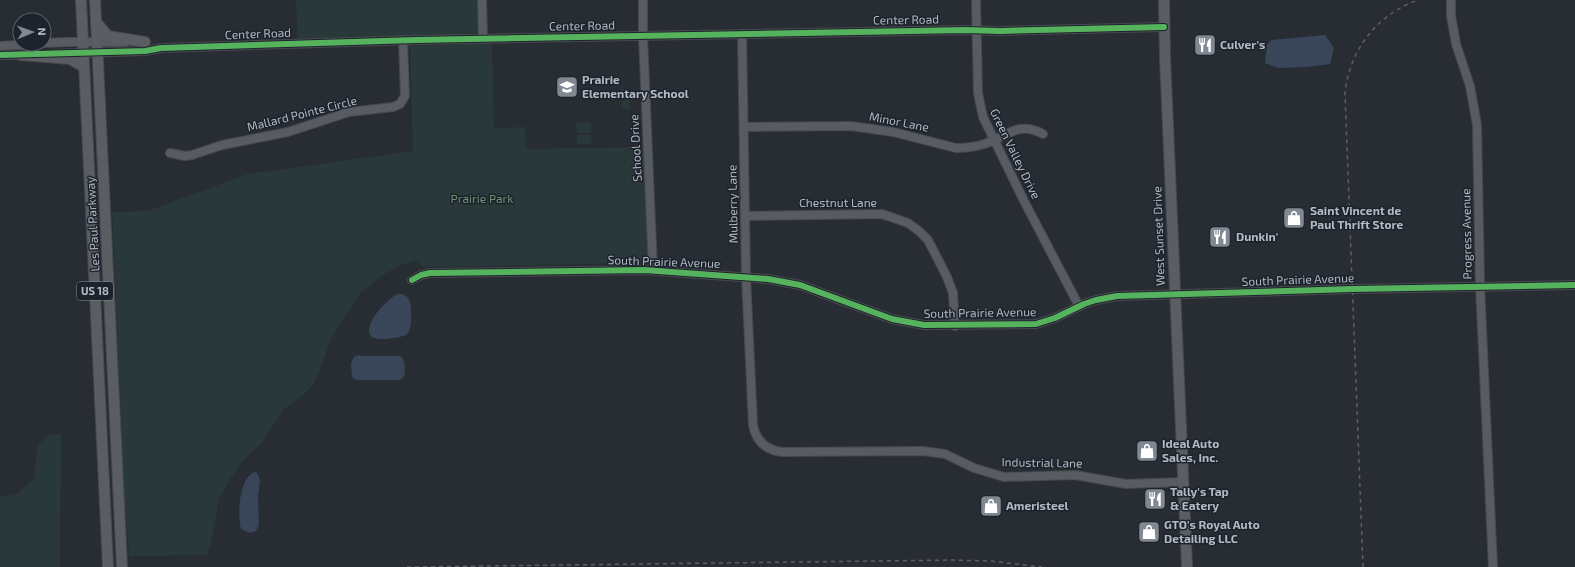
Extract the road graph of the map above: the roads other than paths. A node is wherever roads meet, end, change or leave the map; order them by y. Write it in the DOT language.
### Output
graph roads {
  1 [pos="81,0"];
  2 [pos="88,0"];
  3 [pos="95,0"];
  4 [pos="482,0"];
  5 [pos="643,0"];
  6 [pos="976,0"];
  7 [pos="1164,0"];
  8 [pos="1451,0"];
  9 [pos="96,22"];
  10 [pos="1164,27"];
  11 [pos="976,31"];
  12 [pos="742,34"];
  13 [pos="643,36"];
  14 [pos="483,39"];
  15 [pos="403,40"];
  16 [pos="145,42"];
  17 [pos="52,44"];
  18 [pos="12,45"];
  19 [pos="0,46"];
  20 [pos="90,47"];
  21 [pos="161,48"];
  22 [pos="0,55"];
  23 [pos="21,55"];
  24 [pos="84,67"];
  25 [pos="744,127"];
  26 [pos="1043,134"];
  27 [pos="993,140"];
  28 [pos="170,153"];
  29 [pos="745,216"];
  30 [pos="654,270"];
  31 [pos="746,277"];
  32 [pos="412,280"];
  33 [pos="1575,285"];
  34 [pos="1480,286"];
  35 [pos="1175,295"];
  36 [pos="1079,306"];
  37 [pos="955,326"];
  38 [pos="762,444"];
  39 [pos="1182,482"];
  40 [pos="108,567"];
  41 [pos="122,567"];
  42 [pos="1187,567"];
  43 [pos="1493,567"];
  1 -- 20 [label="main road, Les Paul Parkway / US 18"];
  2 -- 20 [label="main road"];
  3 -- 9 [label="main road, Les Paul Parkway / US 18"];
  4 -- 14 [label="street"];
  5 -- 13 [label="street, School Drive"];
  6 -- 11 [label="street, Green Valley Drive"];
  7 -- 10 [label="main road, West Sunset Drive"];
  8 -- 34 [label="street, Progress Avenue"];
  9 -- 16 [label="main road"];
  9 -- 20 [label="main road, Les Paul Parkway / US 18"];
  10 -- 11 [label="street, Center Road"];
  10 -- 35 [label="main road, West Sunset Drive"];
  11 -- 12 [label="street, Center Road"];
  11 -- 27 [label="street, Green Valley Drive"];
  12 -- 13 [label="street, Center Road"];
  12 -- 25 [label="street, Mulberry Lane"];
  13 -- 14 [label="street, Center Road"];
  13 -- 30 [label="street, School Drive"];
  14 -- 15 [label="street, Center Road"];
  15 -- 21 [label="street, Center Road"];
  15 -- 28 [label="street, Mallard Pointe Circle"];
  16 -- 20 [label="street, Center Road"];
  16 -- 21 [label="street, Center Road"];
  17 -- 20 [label="street, Center Road"];
  18 -- 19 [label="street"];
  20 -- 21 [label="street, Center Road"];
  20 -- 23 [label="street, Center Road"];
  20 -- 24 [label="main road, Les Paul Parkway / US 18"];
  20 -- 41 [label="main road, Les Paul Parkway / US 18"];
  22 -- 23 [label="street, Center Road"];
  23 -- 24 [label="main road"];
  24 -- 40 [label="main road, Les Paul Parkway / US 18"];
  25 -- 27 [label="street, Minor Lane"];
  25 -- 29 [label="street, Mulberry Lane"];
  26 -- 27 [label="street, Minor Lane"];
  27 -- 36 [label="street, Green Valley Drive"];
  29 -- 31 [label="street, Mulberry Lane"];
  29 -- 37 [label="street, Chestnut Lane"];
  30 -- 31 [label="street, South Prairie Avenue"];
  30 -- 32 [label="street, South Prairie Avenue"];
  31 -- 37 [label="street, South Prairie Avenue"];
  31 -- 38 [label="street, Mulberry Lane"];
  33 -- 34 [label="street, South Prairie Avenue"];
  34 -- 35 [label="street, South Prairie Avenue"];
  34 -- 43 [label="street, Progress Avenue"];
  35 -- 36 [label="street, South Prairie Avenue"];
  35 -- 39 [label="main road, West Sunset Drive"];
  36 -- 37 [label="street, South Prairie Avenue"];
  38 -- 39 [label="street, Industrial Lane"];
  39 -- 42 [label="main road, West Sunset Drive"];
}
